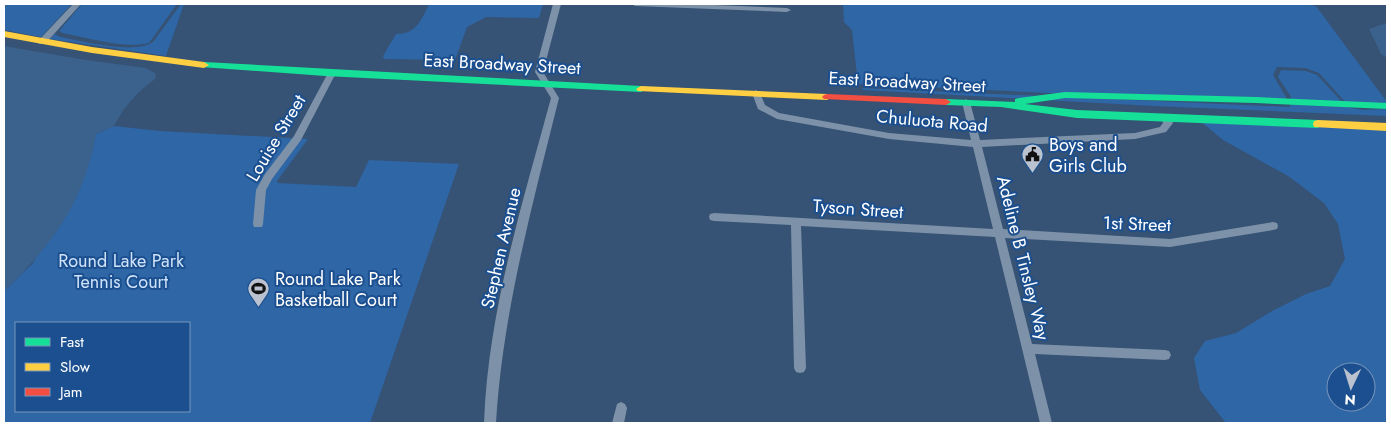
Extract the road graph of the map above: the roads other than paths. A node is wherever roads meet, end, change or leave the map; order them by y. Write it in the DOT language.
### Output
graph roads {
  1 [pos="77,4"];
  2 [pos="557,4"];
  3 [pos="635,4"];
  4 [pos="787,10"];
  5 [pos="4,34"];
  6 [pos="42,42"];
  7 [pos="332,73"];
  8 [pos="547,84"];
  9 [pos="756,93"];
  10 [pos="966,102"];
  11 [pos="1001,104"];
  12 [pos="1387,106"];
  13 [pos="1165,117"];
  14 [pos="1387,126"];
  15 [pos="976,144"];
  16 [pos="714,217"];
  17 [pos="796,222"];
  18 [pos="258,224"];
  19 [pos="1273,226"];
  20 [pos="999,234"];
  21 [pos="1027,349"];
  22 [pos="1165,356"];
  23 [pos="800,368"];
  24 [pos="621,408"];
  25 [pos="490,423"];
  26 [pos="618,423"];
  27 [pos="1046,423"];
  1 -- 6 [label="street"];
  2 -- 8 [label="street, Stephen Avenue"];
  3 -- 4 [label="street"];
  5 -- 6 [label="main road, East Broadway Street"];
  6 -- 7 [label="main road, East Broadway Street"];
  7 -- 8 [label="main road, East Broadway Street"];
  7 -- 18 [label="street, Louise Street"];
  8 -- 9 [label="main road, East Broadway Street"];
  8 -- 25 [label="street, Stephen Avenue"];
  9 -- 10 [label="main road, East Broadway Street"];
  9 -- 15 [label="street, Chuluota Road"];
  10 -- 11 [label="main road, East Broadway Street"];
  10 -- 15 [label="street, Adeline B Tinsley Way"];
  11 -- 12 [label="main road, East Broadway Street"];
  11 -- 13 [label="main road, East Broadway Street"];
  13 -- 14 [label="main road, East Broadway Street"];
  13 -- 15 [label="street, Chuluota Road"];
  15 -- 20 [label="street, Adeline B Tinsley Way"];
  16 -- 17 [label="street, Tyson Street"];
  17 -- 20 [label="street, Tyson Street"];
  17 -- 23 [label="street"];
  19 -- 20 [label="street, 1st Street"];
  20 -- 21 [label="street, Adeline B Tinsley Way"];
  21 -- 22 [label="street"];
  21 -- 27 [label="street, Adeline B Tinsley Way"];
  24 -- 26 [label="street"];
}
